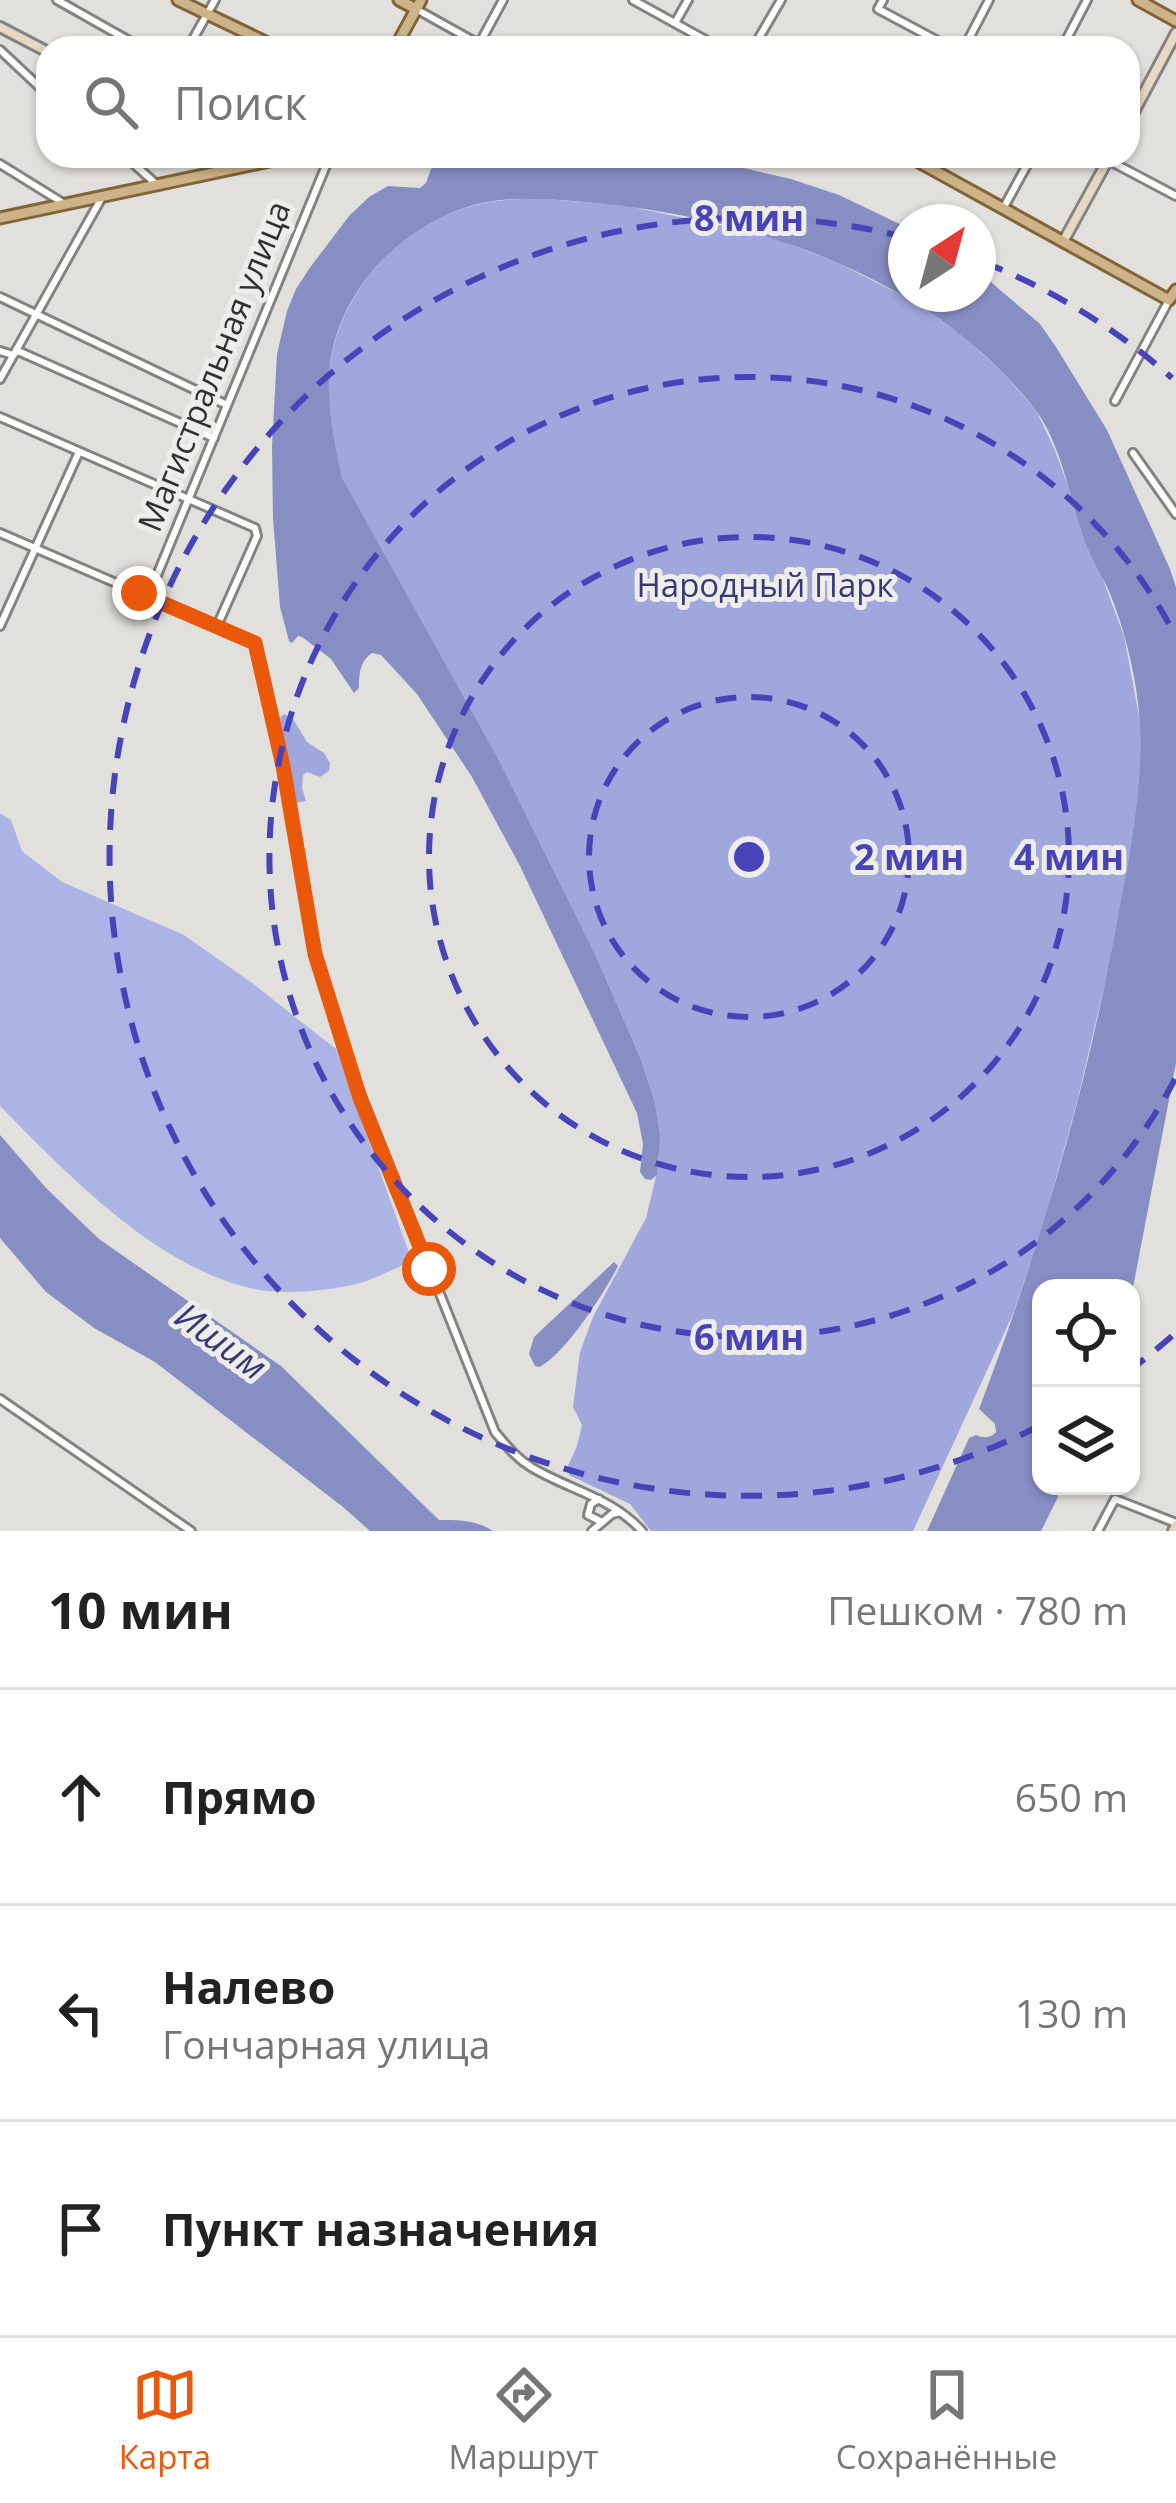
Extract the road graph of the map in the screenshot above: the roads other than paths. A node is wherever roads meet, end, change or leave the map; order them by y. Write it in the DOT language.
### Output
graph roads {
  1 [pos="57,0"];
  2 [pos="178,0"];
  3 [pos="215,0"];
  4 [pos="399,0"];
  5 [pos="503,0"];
  6 [pos="633,0"];
  7 [pos="688,0"];
  8 [pos="781,0"];
  9 [pos="883,0"];
  10 [pos="989,0"];
  11 [pos="1087,0"];
  12 [pos="1138,0"];
  13 [pos="418,4"];
  14 [pos="207,14"];
  15 [pos="1176,21"];
  16 [pos="675,23"];
  17 [pos="0,27"];
  18 [pos="1176,33"];
  19 [pos="121,36"];
  20 [pos="195,36"];
  21 [pos="253,36"];
  22 [pos="401,36"];
  23 [pos="464,36"];
  24 [pos="485,36"];
  25 [pos="698,36"];
  26 [pos="760,36"];
  27 [pos="929,36"];
  28 [pos="970,36"];
  29 [pos="1068,36"];
  30 [pos="36,46"];
  31 [pos="0,50"];
  32 [pos="36,84"];
  33 [pos="1140,100"];
  34 [pos="0,164"];
  35 [pos="138,168"];
  36 [pos="240,168"];
  37 [pos="325,168"];
  38 [pos="930,168"];
  39 [pos="1025,168"];
  40 [pos="1104,168"];
  41 [pos="1127,168"];
  42 [pos="158,186"];
  43 [pos="102,196"];
  44 [pos="1176,196"];
  45 [pos="67,205"];
  46 [pos="1003,209"];
  47 [pos="0,218"];
  48 [pos="1063,242"];
  49 [pos="1172,295"];
  50 [pos="0,297"];
  51 [pos="37,314"];
  52 [pos="0,350"];
  53 [pos="14,355"];
  54 [pos="0,379"];
  55 [pos="1114,401"];
  56 [pos="227,404"];
  57 [pos="0,418"];
  58 [pos="214,438"];
  59 [pos="79,452"];
  60 [pos="1133,453"];
  61 [pos="188,501"];
  62 [pos="1176,514"];
  63 [pos="0,533"];
  64 [pos="35,548"];
  65 [pos="148,597"];
  66 [pos="0,626"];
  67 [pos="218,626"];
  68 [pos="0,1399"];
  69 [pos="599,1499"];
  70 [pos="624,1512"];
  71 [pos="602,1522"];
  72 [pos="1175,1526"];
  73 [pos="191,1531"];
  74 [pos="592,1531"];
  75 [pos="642,1531"];
  76 [pos="1098,1531"];
  1 -- 19 [label="street"];
  2 -- 14 [label="main road"];
  3 -- 14 [label="street"];
  4 -- 13 [label="main road"];
  5 -- 24 [label="street"];
  6 -- 16 [label="street"];
  7 -- 16 [label="street"];
  8 -- 26 [label="street"];
  9 -- 27 [label="street"];
  10 -- 28 [label="street"];
  11 -- 29 [label="street"];
  12 -- 15 [label="main road"];
  13 -- 22 [label="main road"];
  13 -- 23 [label="street"];
  14 -- 20 [label="street"];
  14 -- 21 [label="main road"];
  16 -- 25 [label="street"];
  17 -- 30 [label="main road"];
  18 -- 33 [label="main road"];
  31 -- 32 [label="street"];
  34 -- 45 [label="street"];
  35 -- 42 [label="street"];
  36 -- 42 [label="main road"];
  37 -- 56 [label="street, Магистральная улица"];
  38 -- 46 [label="main road"];
  39 -- 46 [label="street"];
  40 -- 48 [label="main road"];
  41 -- 44 [label="street"];
  42 -- 43 [label="main road"];
  43 -- 45 [label="main road"];
  43 -- 51 [label="street"];
  45 -- 47 [label="main road"];
  46 -- 48 [label="main road"];
  48 -- 49 [label="main road"];
  49 -- 55 [label="street"];
  50 -- 51 [label="street"];
  51 -- 53 [label="street"];
  51 -- 56 [label="street"];
  52 -- 53 [label="street"];
  53 -- 54 [label="street"];
  53 -- 58 [label="street"];
  56 -- 58 [label="street, Магистральная улица"];
  57 -- 59 [label="street"];
  58 -- 61 [label="street, Магистральная улица"];
  59 -- 61 [label="street"];
  59 -- 64 [label="street"];
  60 -- 62 [label="street"];
  61 -- 65 [label="street, Магистральная улица"];
  61 -- 67 [label="street"];
  63 -- 64 [label="street"];
  64 -- 65 [label="street"];
  64 -- 66 [label="street"];
  65 -- 67 [label="street"];
  67 -- 69 [label="street"];
  68 -- 73 [label="street"];
  69 -- 70 [label="street"];
  69 -- 71 [label="street"];
  70 -- 71 [label="street"];
  70 -- 75 [label="street"];
  71 -- 74 [label="street"];
  72 -- 76 [label="street"];
}
